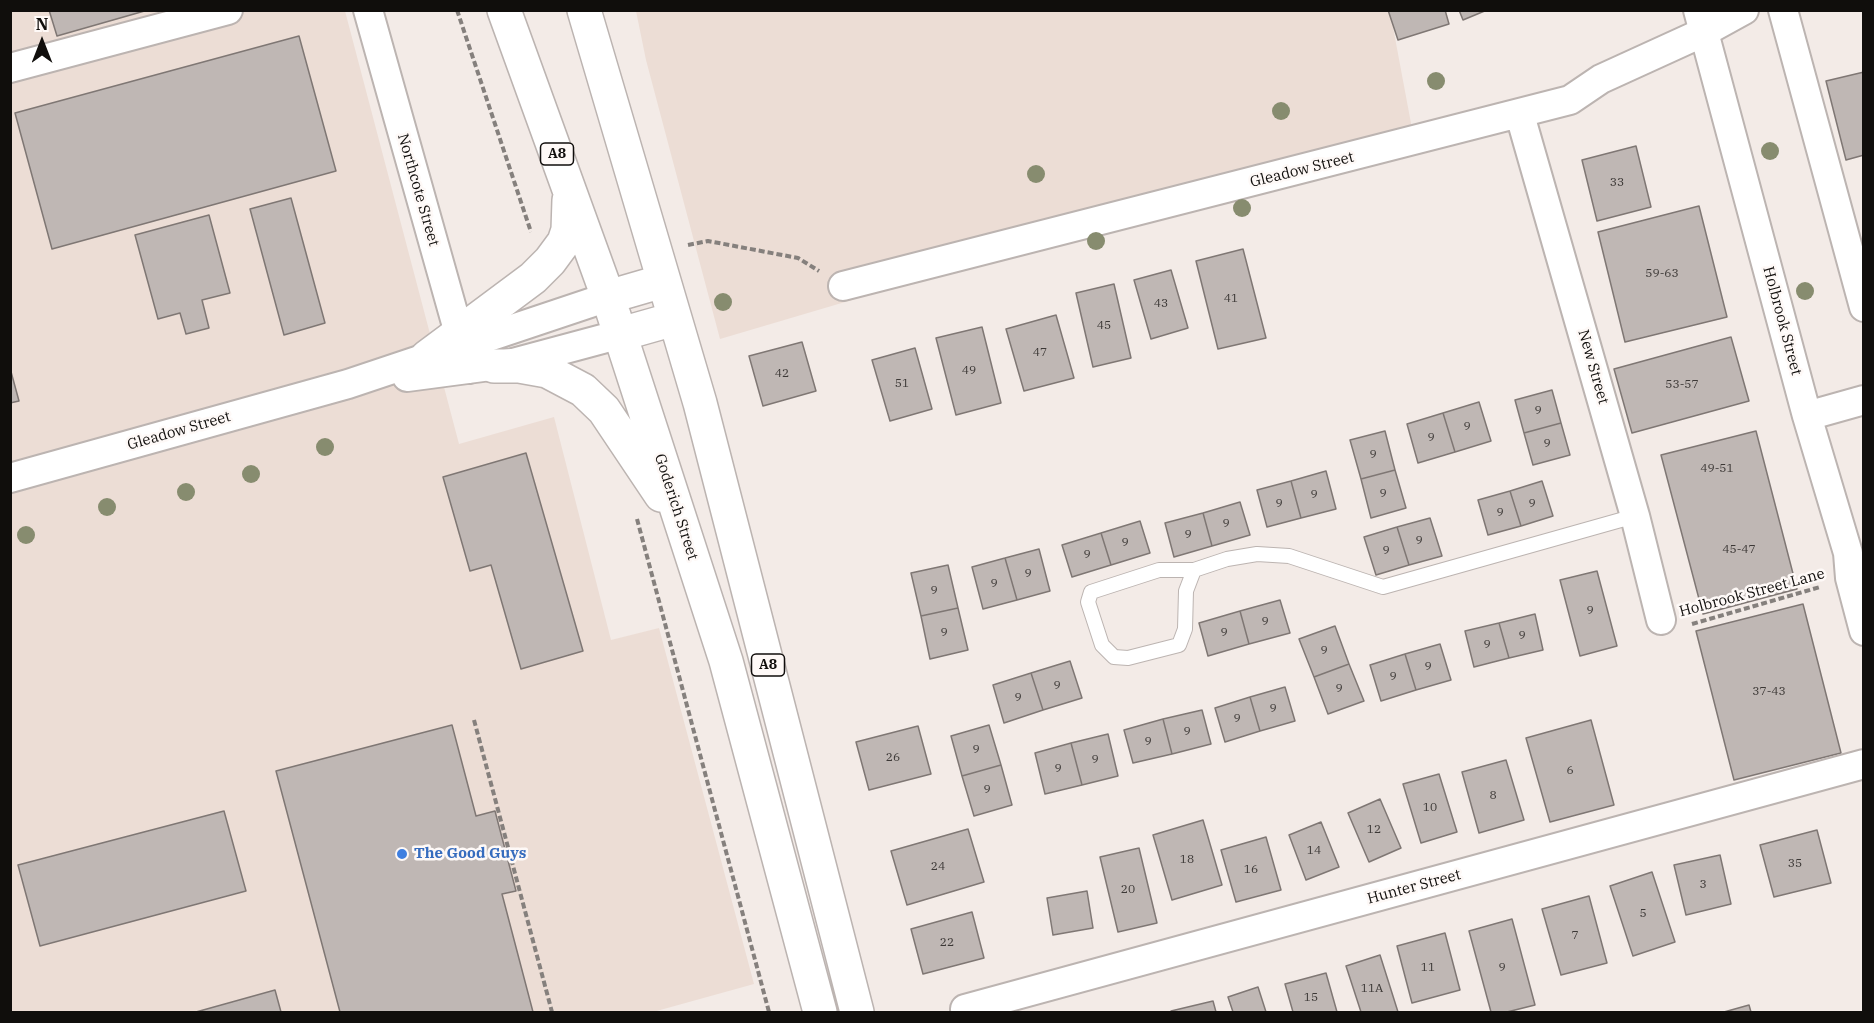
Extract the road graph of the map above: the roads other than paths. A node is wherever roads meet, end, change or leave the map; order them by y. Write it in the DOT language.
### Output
graph roads {
  1 [pos="228,10"];
  2 [pos="368,10"];
  3 [pos="504,10"];
  4 [pos="584,10"];
  5 [pos="1744,10"];
  6 [pos="1783,10"];
  7 [pos="1701,21"];
  8 [pos="10,68"];
  9 [pos="1520,115"];
  10 [pos="564,174"];
  11 [pos="663,281"];
  12 [pos="843,286"];
  13 [pos="608,297"];
  14 [pos="1863,307"];
  15 [pos="674,319"];
  16 [pos="621,334"];
  17 [pos="471,353"];
  18 [pos="427,357"];
  19 [pos="348,384"];
  20 [pos="1863,400"];
  21 [pos="1807,416"];
  22 [pos="10,478"];
  23 [pos="1635,516"];
  24 [pos="684,529"];
  25 [pos="1194,570"];
  26 [pos="1661,620"];
  27 [pos="1863,631"];
  28 [pos="1863,764"];
  29 [pos="965,1009"];
  30 [pos="820,1012"];
  31 [pos="857,1012"];
  1 -- 8 [label="street"];
  2 -- 17 [label="street, Northcote Street"];
  3 -- 10 [label="highway, Goderich Street / A8"];
  4 -- 11 [label="highway, A8"];
  5 -- 7 [label="street, Gleadow Street"];
  6 -- 14 [label="street"];
  7 -- 9 [label="street, Gleadow Street"];
  7 -- 21 [label="street, Holbrook Street"];
  9 -- 12 [label="street, Gleadow Street"];
  9 -- 23 [label="street, New Street"];
  10 -- 13 [label="highway, Goderich Street / A8"];
  10 -- 17 [label="highway"];
  11 -- 13 [label="highway"];
  11 -- 15 [label="highway, A8"];
  13 -- 16 [label="highway, Goderich Street / A8"];
  13 -- 17 [label="street, Gleadow Street"];
  15 -- 16 [label="highway"];
  15 -- 31 [label="highway, A8"];
  16 -- 17 [label="street, Gleadow Street"];
  16 -- 24 [label="highway, Goderich Street / A8"];
  17 -- 18 [label="highway"];
  17 -- 19 [label="street, Gleadow Street"];
  17 -- 24 [label="highway"];
  18 -- 19 [label="street, Gleadow Street"];
  19 -- 22 [label="street, Gleadow Street"];
  20 -- 21 [label="street"];
  21 -- 27 [label="street, Holbrook Street"];
  23 -- 25 [label="lane"];
  23 -- 26 [label="street, New Street"];
  24 -- 30 [label="highway, Goderich Street / A8"];
  25 -- 25 [label="lane"];
  28 -- 29 [label="street, Hunter Street"];
}
